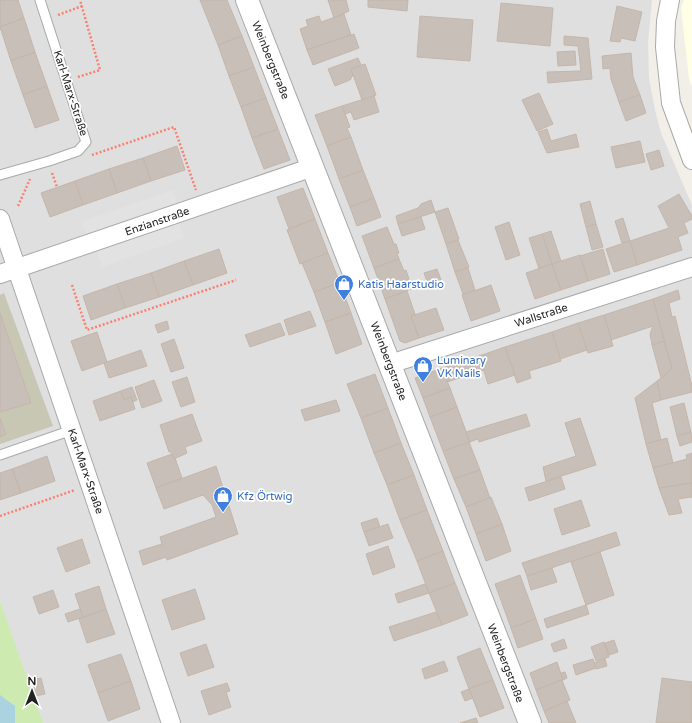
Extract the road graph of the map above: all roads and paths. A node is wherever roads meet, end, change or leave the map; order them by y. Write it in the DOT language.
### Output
graph roads {
  1 [pos="40,0"];
  2 [pos="80,0"];
  3 [pos="247,0"];
  4 [pos="670,0"];
  5 [pos="82,6"];
  6 [pos="46,19"];
  7 [pos="67,81"];
  8 [pos="87,157"];
  9 [pos="692,160"];
  10 [pos="313,167"];
  11 [pos="0,175"];
  12 [pos="25,178"];
  13 [pos="196,192"];
  14 [pos="18,206"];
  15 [pos="0,219"];
  16 [pos="692,267"];
  17 [pos="17,268"];
  18 [pos="0,274"];
  19 [pos="236,280"];
  20 [pos="72,285"];
  21 [pos="390,364"];
  22 [pos="72,430"];
  23 [pos="0,455"];
  24 [pos="78,489"];
  25 [pos="0,516"];
  26 [pos="171,723"];
  27 [pos="530,723"];
  1 -- 6 [label="lane, Karl-Marx-Straße"];
  2 -- 5 [label="path"];
  3 -- 10 [label="street, Weinbergstraße"];
  4 -- 9 [label="street"];
  5 -- 6 [label="path"];
  5 -- 7 [label="path"];
  6 -- 7 [label="lane, Karl-Marx-Straße"];
  7 -- 11 [label="lane, Karl-Marx-Straße"];
  8 -- 13 [label="path"];
  10 -- 17 [label="street, Enzianstraße"];
  10 -- 21 [label="street, Weinbergstraße"];
  12 -- 14 [label="path"];
  15 -- 17 [label="street, Karl-Marx-Straße"];
  16 -- 21 [label="street, Wallstraße"];
  17 -- 18 [label="street, Enzianstraße"];
  17 -- 22 [label="street, Karl-Marx-Straße"];
  19 -- 20 [label="path"];
  21 -- 27 [label="street, Weinbergstraße"];
  22 -- 23 [label="lane"];
  22 -- 26 [label="street, Karl-Marx-Straße"];
  24 -- 25 [label="path"];
}
